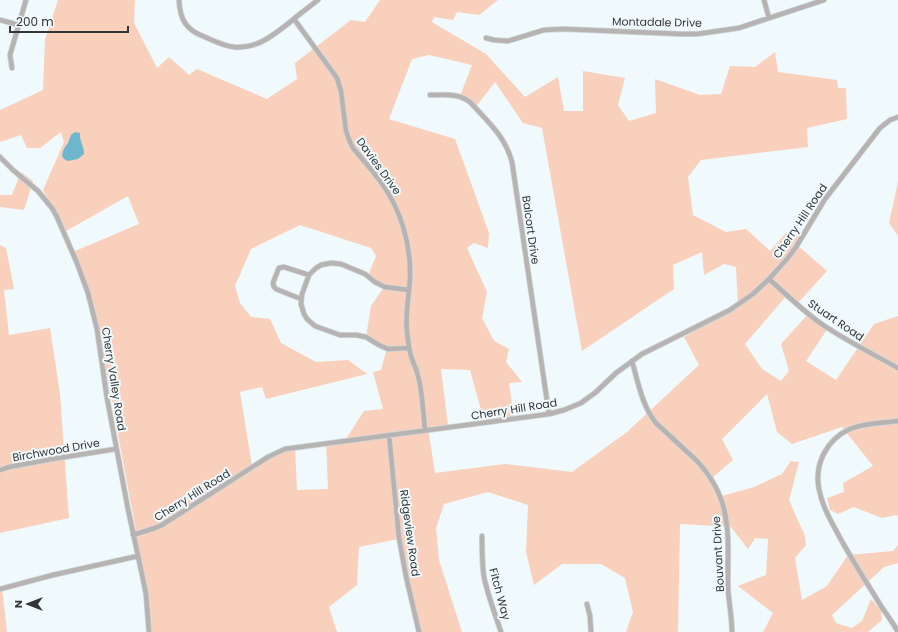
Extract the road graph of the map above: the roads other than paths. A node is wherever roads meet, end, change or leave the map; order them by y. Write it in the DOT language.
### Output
graph roads {
  1 [pos="26,0"];
  2 [pos="179,0"];
  3 [pos="318,0"];
  4 [pos="764,0"];
  5 [pos="824,0"];
  6 [pos="769,18"];
  7 [pos="294,19"];
  8 [pos="0,20"];
  9 [pos="19,25"];
  10 [pos="486,38"];
  11 [pos="12,68"];
  12 [pos="430,94"];
  13 [pos="898,117"];
  14 [pos="0,156"];
  15 [pos="309,275"];
  16 [pos="769,279"];
  17 [pos="409,290"];
  18 [pos="301,298"];
  19 [pos="409,348"];
  20 [pos="632,361"];
  21 [pos="898,368"];
  22 [pos="549,414"];
  23 [pos="898,421"];
  24 [pos="425,430"];
  25 [pos="389,435"];
  26 [pos="116,449"];
  27 [pos="0,470"];
  28 [pos="133,535"];
  29 [pos="482,536"];
  30 [pos="138,556"];
  31 [pos="0,589"];
  32 [pos="587,604"];
  33 [pos="149,632"];
  34 [pos="419,632"];
  35 [pos="501,632"];
  36 [pos="591,632"];
  37 [pos="732,632"];
  38 [pos="898,632"];
  1 -- 9 [label="street"];
  2 -- 7 [label="street"];
  3 -- 7 [label="street"];
  4 -- 6 [label="street"];
  5 -- 6 [label="street, Montadale Drive"];
  6 -- 10 [label="street, Montadale Drive"];
  7 -- 17 [label="street, Davies Drive"];
  8 -- 9 [label="street"];
  9 -- 11 [label="street"];
  12 -- 22 [label="street, Balcort Drive"];
  13 -- 16 [label="street, Cherry Hill Road"];
  14 -- 26 [label="street, Cherry Valley Road"];
  15 -- 17 [label="street"];
  15 -- 18 [label="street"];
  15 -- 18 [label="street"];
  16 -- 20 [label="street, Cherry Hill Road"];
  16 -- 21 [label="street, Stuart Road"];
  17 -- 19 [label="street, Davies Drive"];
  18 -- 19 [label="street"];
  19 -- 24 [label="street, Davies Drive"];
  20 -- 22 [label="street, Cherry Hill Road"];
  20 -- 37 [label="street, Bouvant Drive"];
  22 -- 24 [label="street, Cherry Hill Road"];
  23 -- 38 [label="street"];
  24 -- 25 [label="street, Cherry Hill Road"];
  25 -- 28 [label="street, Cherry Hill Road"];
  25 -- 34 [label="street, Ridgeview Road"];
  26 -- 27 [label="street, Birchwood Drive"];
  26 -- 28 [label="street, Cherry Valley Road"];
  28 -- 30 [label="street, Cherry Valley Road"];
  29 -- 35 [label="street, Fitch Way"];
  30 -- 31 [label="street"];
  30 -- 33 [label="street, Cherry Valley Road"];
  32 -- 36 [label="street"];
}
